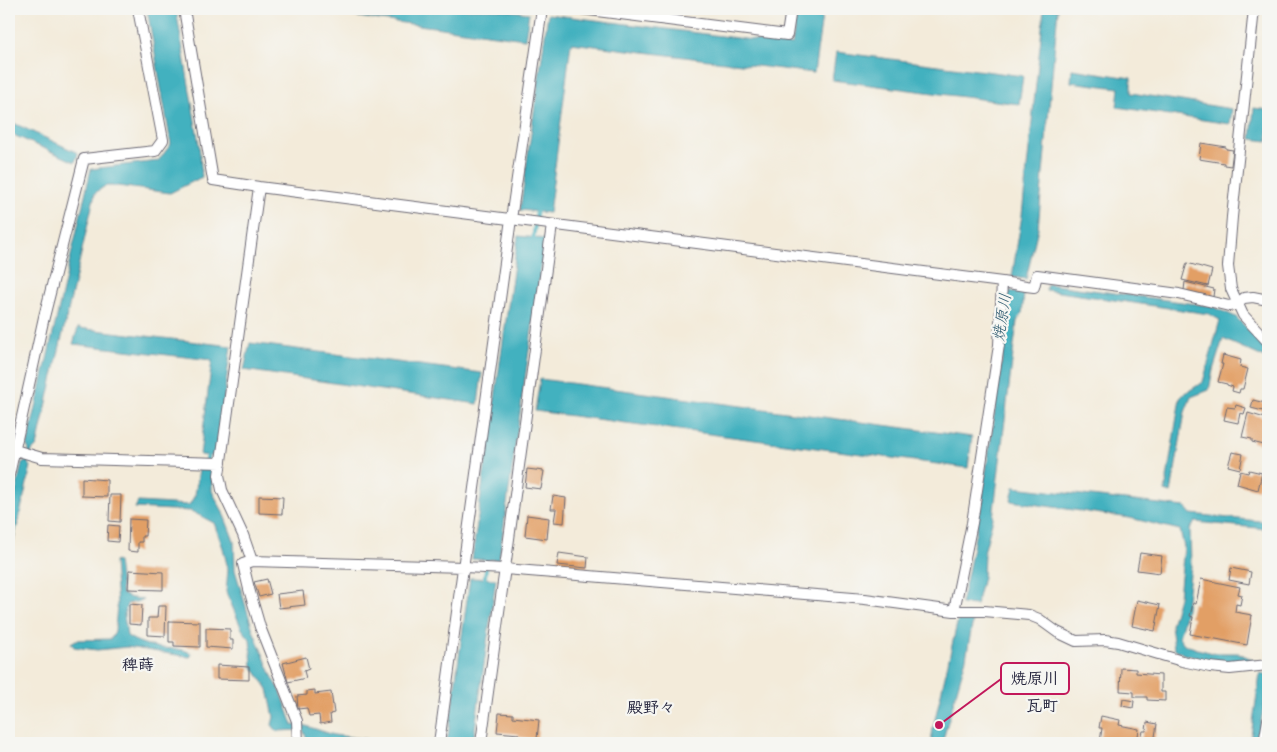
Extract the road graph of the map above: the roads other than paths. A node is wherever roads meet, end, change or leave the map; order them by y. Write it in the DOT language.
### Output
graph roads {
  1 [pos="138,9"];
  2 [pos="184,9"];
  3 [pos="542,9"];
  4 [pos="581,9"];
  5 [pos="790,9"];
  6 [pos="1254,9"];
  7 [pos="259,187"];
  8 [pos="513,219"];
  9 [pos="551,225"];
  10 [pos="1005,283"];
  11 [pos="1268,300"];
  12 [pos="1238,304"];
  13 [pos="1268,342"];
  14 [pos="19,452"];
  15 [pos="217,463"];
  16 [pos="9,475"];
  17 [pos="252,561"];
  18 [pos="464,567"];
  19 [pos="505,569"];
  20 [pos="954,611"];
  21 [pos="1268,665"];
  22 [pos="1268,720"];
  23 [pos="298,739"];
  24 [pos="481,742"];
  25 [pos="439,743"];
  26 [pos="1264,743"];
  1 -- 14 [label="street"];
  2 -- 7 [label="street"];
  3 -- 8 [label="street"];
  4 -- 5 [label="street"];
  6 -- 12 [label="street"];
  7 -- 8 [label="street"];
  7 -- 15 [label="street"];
  8 -- 9 [label="street"];
  8 -- 18 [label="street"];
  9 -- 10 [label="street"];
  9 -- 19 [label="street"];
  10 -- 12 [label="street"];
  10 -- 20 [label="street"];
  11 -- 12 [label="street"];
  12 -- 13 [label="street"];
  14 -- 15 [label="street"];
  14 -- 16 [label="street"];
  15 -- 17 [label="street"];
  17 -- 18 [label="street"];
  17 -- 23 [label="street"];
  18 -- 19 [label="street"];
  18 -- 25 [label="street"];
  19 -- 20 [label="street"];
  19 -- 24 [label="street"];
  20 -- 21 [label="street"];
  22 -- 26 [label="street"];
}
